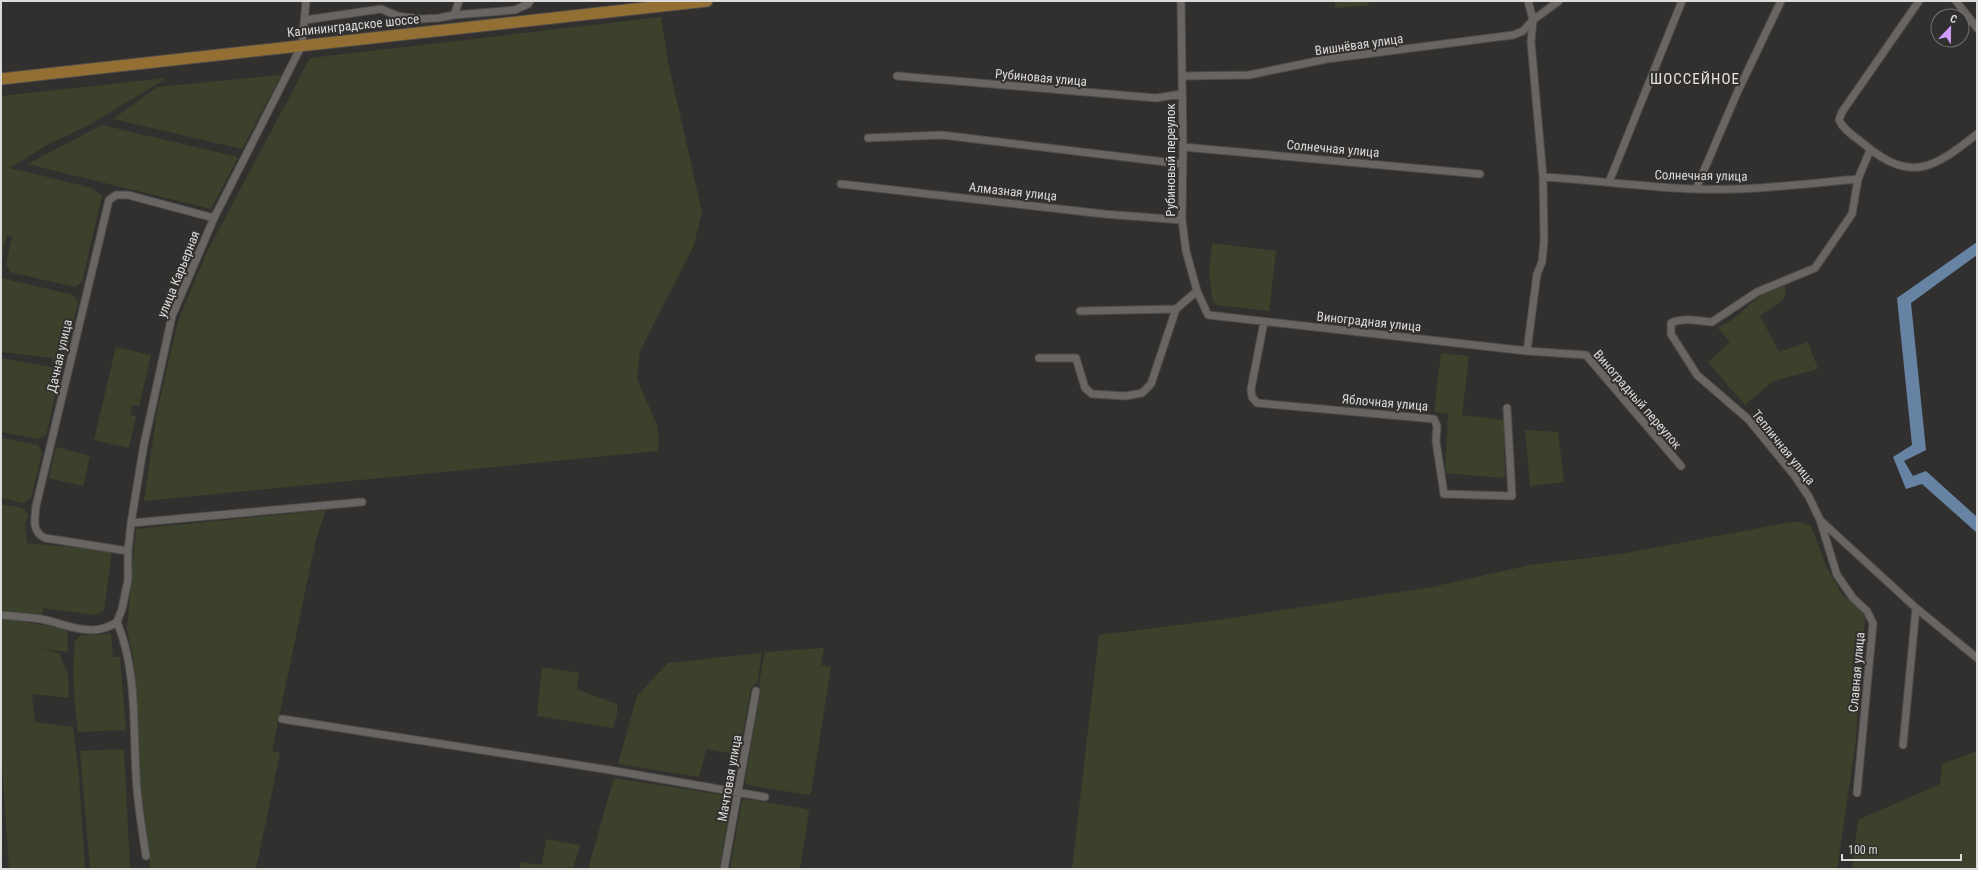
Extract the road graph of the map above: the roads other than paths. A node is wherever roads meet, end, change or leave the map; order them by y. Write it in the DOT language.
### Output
graph roads {
  1 [pos="306,1"];
  2 [pos="383,1"];
  3 [pos="459,1"];
  4 [pos="530,1"];
  5 [pos="707,1"];
  6 [pos="1181,1"];
  7 [pos="1528,1"];
  8 [pos="1559,1"];
  9 [pos="1682,1"];
  10 [pos="1781,1"];
  11 [pos="1919,1"];
  12 [pos="1956,1"];
  13 [pos="644,4"];
  14 [pos="381,9"];
  15 [pos="454,15"];
  16 [pos="305,20"];
  17 [pos="1533,20"];
  18 [pos="1977,28"];
  19 [pos="302,45"];
  20 [pos="897,76"];
  21 [pos="1183,76"];
  22 [pos="1,79"];
  23 [pos="1182,94"];
  24 [pos="1977,134"];
  25 [pos="868,138"];
  26 [pos="1184,147"];
  27 [pos="1870,150"];
  28 [pos="1182,164"];
  29 [pos="1480,174"];
  30 [pos="1543,178"];
  31 [pos="1858,179"];
  32 [pos="1609,182"];
  33 [pos="842,184"];
  34 [pos="1696,189"];
  35 [pos="214,218"];
  36 [pos="1182,220"];
  37 [pos="1197,291"];
  38 [pos="1176,309"];
  39 [pos="1080,311"];
  40 [pos="1208,315"];
  41 [pos="1264,322"];
  42 [pos="1527,351"];
  43 [pos="1039,358"];
  44 [pos="1507,408"];
  45 [pos="1681,466"];
  46 [pos="362,502"];
  47 [pos="1820,520"];
  48 [pos="131,523"];
  49 [pos="128,551"];
  50 [pos="1916,608"];
  51 [pos="1,615"];
  52 [pos="117,622"];
  53 [pos="1977,658"];
  54 [pos="756,691"];
  55 [pos="282,718"];
  56 [pos="1903,745"];
  57 [pos="738,792"];
  58 [pos="1857,793"];
  59 [pos="765,797"];
  60 [pos="146,856"];
  61 [pos="724,869"];
  1 -- 16 [label="street, улица Карьерная"];
  2 -- 14 [label="street"];
  3 -- 15 [label="street"];
  4 -- 15 [label="street"];
  5 -- 13 [label="main road, Калининградское шоссе"];
  6 -- 21 [label="street, Рубиновый переулок"];
  7 -- 17 [label="street"];
  8 -- 17 [label="street, Вишнёвая улица"];
  9 -- 32 [label="street"];
  10 -- 34 [label="street"];
  11 -- 27 [label="street"];
  12 -- 18 [label="street"];
  13 -- 19 [label="main road, Калининградское шоссе"];
  14 -- 15 [label="street"];
  14 -- 16 [label="street"];
  16 -- 19 [label="street, улица Карьерная"];
  17 -- 21 [label="street, Вишнёвая улица"];
  17 -- 30 [label="street"];
  19 -- 22 [label="main road, Калининградское шоссе"];
  19 -- 35 [label="street, улица Карьерная"];
  20 -- 23 [label="street, Рубиновая улица"];
  21 -- 23 [label="street, Рубиновый переулок"];
  23 -- 26 [label="street, Рубиновый переулок"];
  24 -- 27 [label="street"];
  25 -- 28 [label="street"];
  26 -- 28 [label="street, Рубиновый переулок"];
  26 -- 29 [label="street, Солнечная улица"];
  27 -- 31 [label="street, Тепличная улица"];
  28 -- 36 [label="street, Рубиновый переулок"];
  30 -- 32 [label="street, Солнечная улица"];
  30 -- 42 [label="street"];
  31 -- 34 [label="street, Солнечная улица"];
  31 -- 47 [label="street, Тепличная улица"];
  32 -- 34 [label="street, Солнечная улица"];
  33 -- 36 [label="street, Алмазная улица"];
  35 -- 48 [label="street, улица Карьерная"];
  35 -- 49 [label="street, Дачная улица"];
  36 -- 37 [label="street, Рубиновый переулок"];
  37 -- 38 [label="street"];
  37 -- 40 [label="street, Рубиновый переулок"];
  38 -- 39 [label="street"];
  38 -- 43 [label="street"];
  40 -- 41 [label="street, Виноградная улица"];
  41 -- 42 [label="street, Виноградная улица"];
  41 -- 44 [label="street, Яблочная улица"];
  42 -- 45 [label="street, Виноградный переулок"];
  46 -- 48 [label="street"];
  47 -- 50 [label="street"];
  47 -- 58 [label="street, Славная улица"];
  48 -- 49 [label="street, улица Карьерная"];
  49 -- 52 [label="street, улица Карьерная"];
  50 -- 53 [label="street"];
  50 -- 56 [label="street"];
  51 -- 52 [label="street"];
  52 -- 60 [label="street"];
  54 -- 57 [label="street, Мачтовая улица"];
  55 -- 57 [label="street"];
  57 -- 59 [label="street"];
  57 -- 61 [label="street, Мачтовая улица"];
}
